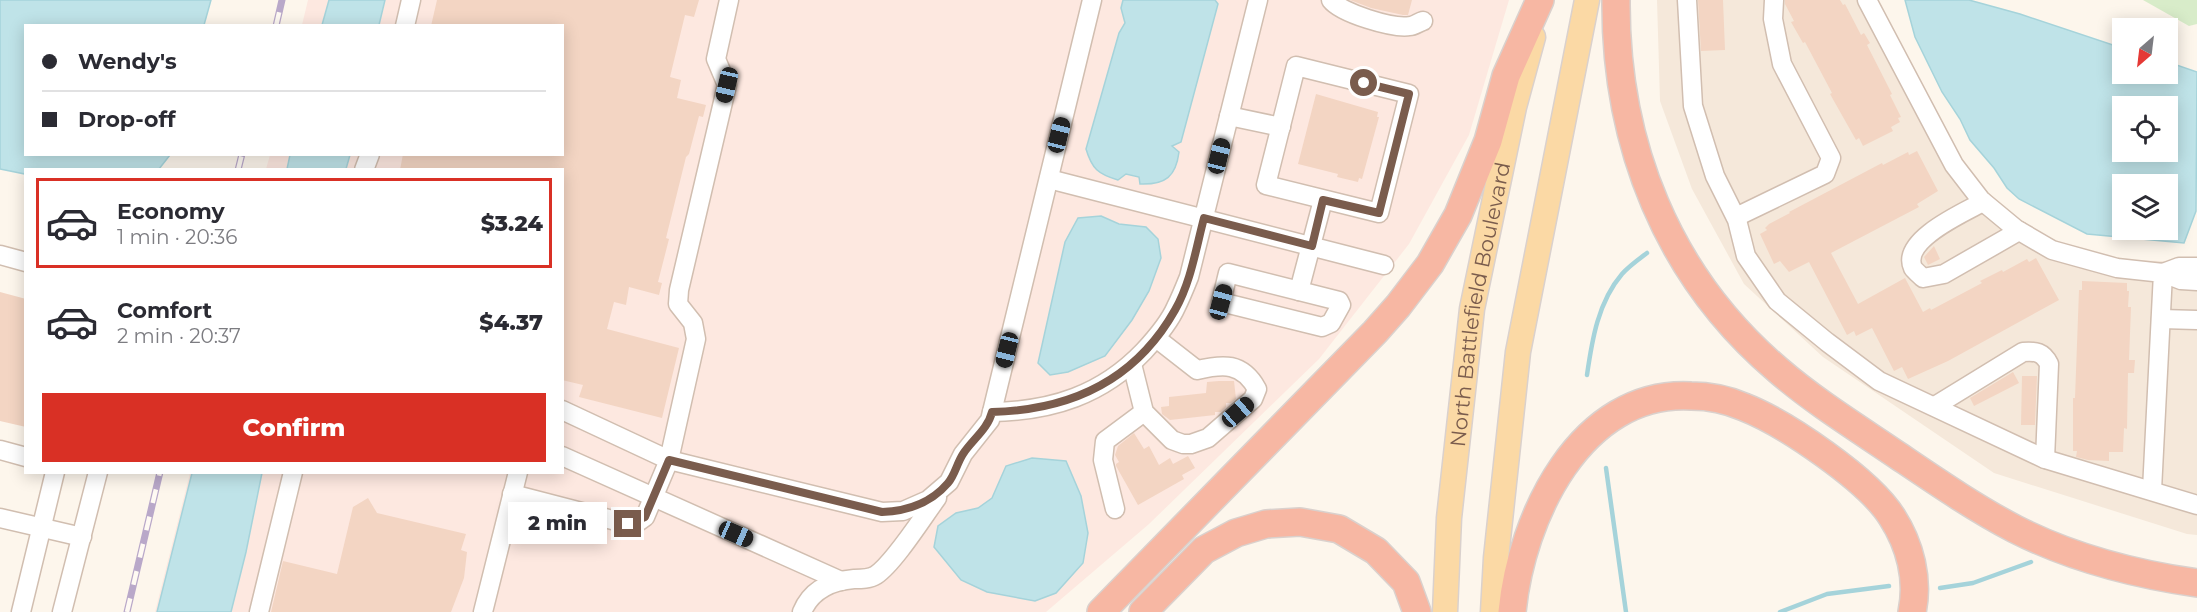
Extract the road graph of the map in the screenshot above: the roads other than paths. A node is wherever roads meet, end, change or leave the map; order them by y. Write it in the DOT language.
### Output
graph roads {
  1 [pos="411,0"];
  2 [pos="729,0"];
  3 [pos="1092,0"];
  4 [pos="1258,0"];
  5 [pos="1331,0"];
  6 [pos="1542,0"];
  7 [pos="1587,0"];
  8 [pos="1616,0"];
  9 [pos="1687,0"];
  10 [pos="1774,0"];
  11 [pos="1867,0"];
  12 [pos="1423,21"];
  13 [pos="405,24"];
  14 [pos="1229,116"];
  15 [pos="1281,127"];
  16 [pos="1048,179"];
  17 [pos="1323,200"];
  18 [pos="1983,202"];
  19 [pos="1736,217"];
  20 [pos="1204,218"];
  21 [pos="2019,231"];
  22 [pos="1312,246"];
  23 [pos="0,255"];
  24 [pos="24,261"];
  25 [pos="1384,265"];
  26 [pos="2197,267"];
  27 [pos="2163,273"];
  28 [pos="2197,280"];
  29 [pos="1299,291"];
  30 [pos="2161,319"];
  31 [pos="2197,320"];
  32 [pos="1156,338"];
  33 [pos="1132,364"];
  34 [pos="1935,406"];
  35 [pos="564,411"];
  36 [pos="992,412"];
  37 [pos="1144,412"];
  38 [pos="0,450"];
  39 [pos="24,456"];
  40 [pos="564,457"];
  41 [pos="2046,459"];
  42 [pos="669,460"];
  43 [pos="55,474"];
  44 [pos="98,474"];
  45 [pos="293,474"];
  46 [pos="517,474"];
  47 [pos="949,482"];
  48 [pos="2152,490"];
  49 [pos="512,494"];
  50 [pos="653,497"];
  51 [pos="2197,505"];
  52 [pos="1114,509"];
  53 [pos="0,518"];
  54 [pos="41,529"];
  55 [pos="82,537"];
  56 [pos="841,581"];
  57 [pos="2197,582"];
  58 [pos="21,612"];
  59 [pos="62,612"];
  60 [pos="259,612"];
  61 [pos="483,612"];
  62 [pos="802,612"];
  63 [pos="1101,612"];
  64 [pos="1143,612"];
  65 [pos="1417,612"];
  66 [pos="1445,612"];
  67 [pos="1493,612"];
  68 [pos="1512,612"];
  69 [pos="1912,612"];
  1 -- 13 [label="street"];
  2 -- 42 [label="street"];
  3 -- 16 [label="street"];
  4 -- 14 [label="street"];
  5 -- 12 [label="street"];
  6 -- 63 [label="highway"];
  6 -- 66 [label="main road, North Battlefield Boulevard"];
  7 -- 67 [label="main road"];
  8 -- 57 [label="highway"];
  9 -- 19 [label="street"];
  10 -- 19 [label="street"];
  11 -- 18 [label="street"];
  14 -- 15 [label="street"];
  14 -- 20 [label="street"];
  15 -- 17 [label="street"];
  15 -- 17 [label="street"];
  16 -- 20 [label="street"];
  16 -- 36 [label="street"];
  17 -- 22 [label="street"];
  18 -- 21 [label="street"];
  18 -- 21 [label="street"];
  19 -- 34 [label="street"];
  20 -- 22 [label="street"];
  20 -- 32 [label="street"];
  21 -- 27 [label="street"];
  22 -- 25 [label="street"];
  22 -- 29 [label="street"];
  23 -- 24 [label="street"];
  26 -- 27 [label="street"];
  27 -- 28 [label="street"];
  27 -- 30 [label="street"];
  29 -- 29 [label="street"];
  30 -- 31 [label="street"];
  30 -- 48 [label="street"];
  32 -- 33 [label="street"];
  32 -- 37 [label="street"];
  33 -- 36 [label="street"];
  33 -- 37 [label="street"];
  34 -- 41 [label="street"];
  34 -- 41 [label="street"];
  35 -- 42 [label="street"];
  36 -- 47 [label="street"];
  37 -- 52 [label="street"];
  38 -- 39 [label="street"];
  40 -- 50 [label="street"];
  41 -- 48 [label="street"];
  42 -- 47 [label="street"];
  42 -- 50 [label="street"];
  43 -- 54 [label="street"];
  44 -- 55 [label="street"];
  45 -- 60 [label="street"];
  46 -- 49 [label="street"];
  47 -- 56 [label="street"];
  48 -- 51 [label="street"];
  49 -- 50 [label="street"];
  49 -- 61 [label="street"];
  50 -- 56 [label="street"];
  53 -- 54 [label="street"];
  54 -- 55 [label="street"];
  54 -- 58 [label="street"];
  55 -- 59 [label="street"];
  56 -- 62 [label="street"];
  64 -- 65 [label="highway"];
  68 -- 69 [label="highway"];
}
